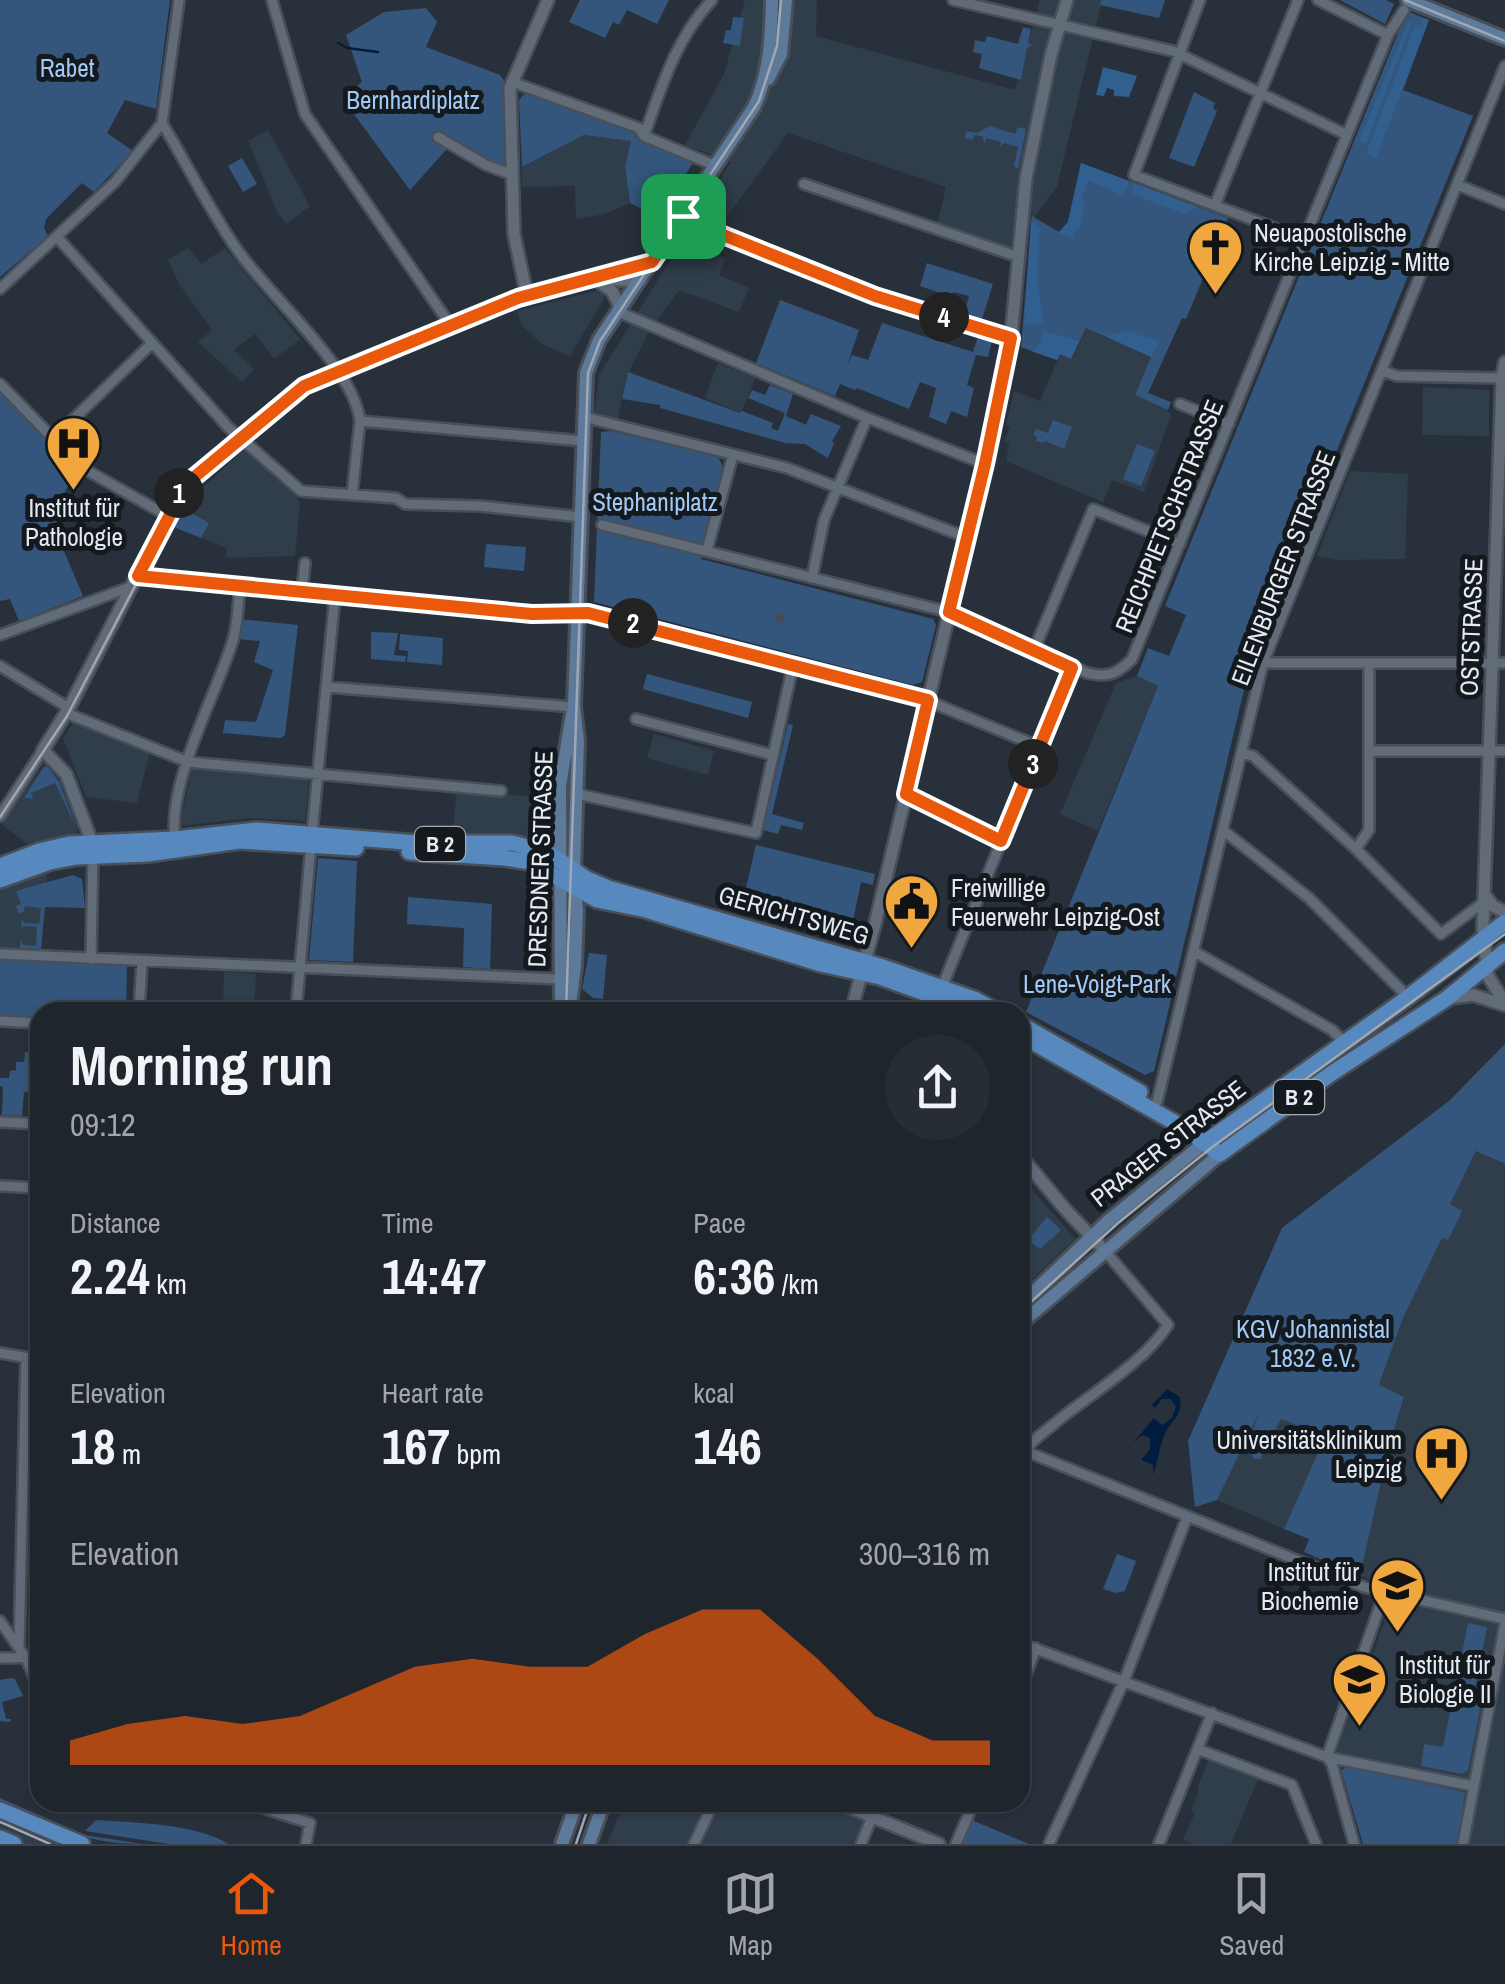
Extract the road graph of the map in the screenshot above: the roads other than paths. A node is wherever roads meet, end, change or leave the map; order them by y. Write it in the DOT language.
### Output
graph roads {
  1 [pos="179,0"];
  2 [pos="272,0"];
  3 [pos="548,0"];
  4 [pos="712,0"];
  5 [pos="772,0"];
  6 [pos="786,0"];
  7 [pos="953,0"];
  8 [pos="1067,0"];
  9 [pos="1200,0"];
  10 [pos="1298,0"];
  11 [pos="1318,0"];
  12 [pos="1406,5"];
  13 [pos="1059,26"];
  14 [pos="1388,36"];
  15 [pos="1505,39"];
  16 [pos="1180,55"];
  17 [pos="1505,66"];
  18 [pos="512,82"];
  19 [pos="764,85"];
  20 [pos="1260,91"];
  21 [pos="162,123"];
  22 [pos="1347,135"];
  23 [pos="644,136"];
  24 [pos="438,137"];
  25 [pos="716,166"];
  26 [pos="513,176"];
  27 [pos="804,184"];
  28 [pos="1458,184"];
  29 [pos="864,204"];
  30 [pos="1505,204"];
  31 [pos="1214,205"];
  32 [pos="683,216"];
  33 [pos="858,216"];
  34 [pos="58,238"];
  35 [pos="1304,239"];
  36 [pos="1016,256"];
  37 [pos="652,262"];
  38 [pos="623,272"];
  39 [pos="596,279"];
  40 [pos="640,281"];
  41 [pos="0,288"];
  42 [pos="527,296"];
  43 [pos="620,310"];
  44 [pos="451,326"];
  45 [pos="1011,338"];
  46 [pos="152,342"];
  47 [pos="1505,362"];
  48 [pos="1383,371"];
  49 [pos="338,372"];
  50 [pos="1502,378"];
  51 [pos="0,384"];
  52 [pos="1180,404"];
  53 [pos="584,417"];
  54 [pos="866,418"];
  55 [pos="360,421"];
  56 [pos="1229,424"];
  57 [pos="54,438"];
  58 [pos="240,438"];
  59 [pos="583,441"];
  60 [pos="733,455"];
  61 [pos="985,464"];
  62 [pos="837,486"];
  63 [pos="352,495"];
  64 [pos="168,516"];
  65 [pos="580,516"];
  66 [pos="602,526"];
  67 [pos="968,538"];
  68 [pos="1180,544"];
  69 [pos="708,550"];
  70 [pos="305,563"];
  71 [pos="1500,570"];
  72 [pos="812,578"];
  73 [pos="136,581"];
  74 [pos="240,586"];
  75 [pos="302,592"];
  76 [pos="335,595"];
  77 [pos="949,612"];
  78 [pos="577,614"];
  79 [pos="0,635"];
  80 [pos="1034,650"];
  81 [pos="1498,663"];
  82 [pos="1263,664"];
  83 [pos="1369,664"];
  84 [pos="793,665"];
  85 [pos="0,666"];
  86 [pos="1072,668"];
  87 [pos="327,687"];
  88 [pos="928,700"];
  89 [pos="574,707"];
  90 [pos="68,711"];
  91 [pos="636,719"];
  92 [pos="1040,747"];
  93 [pos="44,750"];
  94 [pos="1370,751"];
  95 [pos="1489,751"];
  96 [pos="1505,751"];
  97 [pos="1241,753"];
  98 [pos="773,755"];
  99 [pos="188,762"];
  100 [pos="318,774"];
  101 [pos="501,791"];
  102 [pos="541,794"];
  103 [pos="576,794"];
  104 [pos="906,794"];
  105 [pos="560,796"];
  106 [pos="0,816"];
  107 [pos="1224,831"];
  108 [pos="175,839"];
  109 [pos="312,839"];
  110 [pos="1001,841"];
  111 [pos="93,849"];
  112 [pos="1356,849"];
  113 [pos="0,866"];
  114 [pos="568,875"];
  115 [pos="0,880"];
  116 [pos="1484,898"];
  117 [pos="1505,912"];
  118 [pos="1505,922"];
  119 [pos="1483,939"];
  120 [pos="1505,951"];
  121 [pos="1195,952"];
  122 [pos="0,954"];
  123 [pos="91,959"];
  124 [pos="142,962"];
  125 [pos="864,967"];
  126 [pos="300,968"];
  127 [pos="1486,968"];
  128 [pos="559,980"];
  129 [pos="942,987"];
  130 [pos="1401,990"];
  131 [pos="1446,999"];
  132 [pos="140,1002"];
  133 [pos="297,1002"];
  134 [pos="560,1002"];
  135 [pos="570,1002"];
  136 [pos="853,1002"];
  137 [pos="951,1002"];
  138 [pos="976,1002"];
  139 [pos="1505,1004"];
  140 [pos="0,1020"];
  141 [pos="30,1022"];
  142 [pos="1030,1030"];
  143 [pos="1030,1041"];
  144 [pos="1345,1043"];
  145 [pos="1157,1102"];
  146 [pos="0,1122"];
  147 [pos="30,1124"];
  148 [pos="1210,1139"];
  149 [pos="1224,1151"];
  150 [pos="1030,1166"];
  151 [pos="0,1186"];
  152 [pos="30,1188"];
  153 [pos="1091,1236"];
  154 [pos="1105,1250"];
  155 [pos="1030,1295"];
  156 [pos="1030,1315"];
  157 [pos="0,1353"];
  158 [pos="26,1358"];
  159 [pos="30,1359"];
  160 [pos="1030,1445"];
  161 [pos="1030,1456"];
  162 [pos="1187,1517"];
  163 [pos="1384,1594"];
  164 [pos="0,1620"];
  165 [pos="1505,1621"];
  166 [pos="1030,1646"];
  167 [pos="19,1648"];
  168 [pos="1036,1648"];
  169 [pos="0,1658"];
  170 [pos="26,1658"];
  171 [pos="30,1658"];
  172 [pos="1030,1664"];
  173 [pos="30,1667"];
  174 [pos="1124,1681"];
  175 [pos="1212,1713"];
  176 [pos="1200,1750"];
  177 [pos="1326,1757"];
  178 [pos="1472,1786"];
  179 [pos="0,1810"];
  180 [pos="275,1812"];
  181 [pos="573,1812"];
  182 [pos="600,1812"];
  183 [pos="709,1812"];
  184 [pos="860,1812"];
  185 [pos="874,1812"];
  186 [pos="970,1812"];
  187 [pos="872,1817"];
  188 [pos="0,1838"];
  189 [pos="14,1844"];
  190 [pos="82,1844"];
  191 [pos="306,1844"];
  192 [pos="562,1844"];
  193 [pos="588,1844"];
  194 [pos="694,1844"];
  195 [pos="861,1844"];
  196 [pos="939,1844"];
  197 [pos="956,1844"];
  198 [pos="1050,1844"];
  199 [pos="1159,1844"];
  200 [pos="1316,1844"];
  201 [pos="1354,1844"];
  202 [pos="1463,1844"];
  1 -- 21 [label="street"];
  2 -- 44 [label="street"];
  3 -- 18 [label="street"];
  4 -- 23 [label="street"];
  5 -- 19 [label="main road, DRESDNER STRASSE"];
  6 -- 19 [label="main road, DRESDNER STRASSE"];
  7 -- 13 [label="street"];
  8 -- 13 [label="street"];
  9 -- 16 [label="street"];
  10 -- 20 [label="street"];
  11 -- 14 [label="street"];
  12 -- 14 [label="street, REICHPIETSCHSTRASSE"];
  12 -- 15 [label="main road"];
  13 -- 16 [label="street"];
  13 -- 36 [label="street"];
  14 -- 22 [label="street, REICHPIETSCHSTRASSE"];
  16 -- 20 [label="street"];
  16 -- 31 [label="street"];
  17 -- 28 [label="street, EILENBURGER STRASSE"];
  18 -- 23 [label="street"];
  18 -- 26 [label="street"];
  19 -- 25 [label="main road, DRESDNER STRASSE"];
  20 -- 22 [label="street"];
  20 -- 31 [label="street"];
  21 -- 34 [label="street"];
  21 -- 49 [label="street"];
  22 -- 35 [label="street, REICHPIETSCHSTRASSE"];
  23 -- 25 [label="street"];
  24 -- 26 [label="street"];
  25 -- 32 [label="main road, DRESDNER STRASSE"];
  26 -- 42 [label="street"];
  27 -- 29 [label="street"];
  28 -- 30 [label="street"];
  28 -- 48 [label="street, EILENBURGER STRASSE"];
  29 -- 33 [label="street"];
  29 -- 36 [label="street"];
  31 -- 35 [label="street"];
  32 -- 37 [label="main road, DRESDNER STRASSE"];
  32 -- 45 [label="street"];
  34 -- 41 [label="street"];
  34 -- 46 [label="street"];
  35 -- 56 [label="street, REICHPIETSCHSTRASSE"];
  36 -- 45 [label="street"];
  37 -- 38 [label="street"];
  37 -- 40 [label="main road, DRESDNER STRASSE"];
  38 -- 39 [label="street"];
  38 -- 40 [label="street"];
  39 -- 40 [label="street"];
  39 -- 42 [label="street"];
  39 -- 43 [label="street"];
  40 -- 43 [label="main road, DRESDNER STRASSE"];
  42 -- 44 [label="street"];
  43 -- 53 [label="main road, DRESDNER STRASSE"];
  43 -- 54 [label="street"];
  44 -- 49 [label="street"];
  45 -- 61 [label="street"];
  46 -- 57 [label="street"];
  46 -- 58 [label="street"];
  47 -- 50 [label="street, OSTSTRASSE"];
  48 -- 50 [label="street"];
  48 -- 82 [label="street, EILENBURGER STRASSE"];
  49 -- 55 [label="street"];
  49 -- 58 [label="street"];
  50 -- 71 [label="street, OSTSTRASSE"];
  51 -- 57 [label="street"];
  52 -- 56 [label="street"];
  53 -- 59 [label="main road, DRESDNER STRASSE"];
  53 -- 60 [label="street"];
  54 -- 61 [label="street"];
  54 -- 62 [label="street"];
  55 -- 59 [label="street"];
  55 -- 63 [label="street"];
  56 -- 68 [label="street, REICHPIETSCHSTRASSE"];
  57 -- 64 [label="street"];
  58 -- 63 [label="street"];
  58 -- 64 [label="street"];
  59 -- 65 [label="main road, DRESDNER STRASSE"];
  60 -- 62 [label="street"];
  60 -- 69 [label="street"];
  61 -- 67 [label="street"];
  62 -- 67 [label="street"];
  62 -- 72 [label="street"];
  63 -- 65 [label="street"];
  64 -- 73 [label="street"];
  65 -- 78 [label="main road, DRESDNER STRASSE"];
  66 -- 69 [label="street"];
  67 -- 77 [label="street"];
  68 -- 80 [label="street"];
  68 -- 86 [label="street, REICHPIETSCHSTRASSE"];
  69 -- 72 [label="street"];
  70 -- 75 [label="street"];
  71 -- 81 [label="street, OSTSTRASSE"];
  72 -- 77 [label="street"];
  73 -- 74 [label="street"];
  73 -- 79 [label="street"];
  73 -- 90 [label="street"];
  74 -- 75 [label="street"];
  74 -- 99 [label="street"];
  75 -- 76 [label="street"];
  76 -- 78 [label="street"];
  76 -- 87 [label="street"];
  77 -- 80 [label="street"];
  77 -- 88 [label="street"];
  78 -- 84 [label="street"];
  78 -- 89 [label="main road, DRESDNER STRASSE"];
  80 -- 86 [label="street"];
  81 -- 83 [label="street"];
  81 -- 95 [label="street, OSTSTRASSE"];
  82 -- 83 [label="street"];
  82 -- 97 [label="street, EILENBURGER STRASSE"];
  83 -- 94 [label="street"];
  84 -- 88 [label="street"];
  84 -- 98 [label="street"];
  85 -- 90 [label="street"];
  86 -- 92 [label="street"];
  87 -- 89 [label="street"];
  87 -- 100 [label="street"];
  88 -- 92 [label="street"];
  88 -- 104 [label="street"];
  89 -- 103 [label="main road, DRESDNER STRASSE"];
  89 -- 105 [label="main road, DRESDNER STRASSE"];
  90 -- 93 [label="street"];
  90 -- 99 [label="street"];
  91 -- 98 [label="street"];
  92 -- 110 [label="street"];
  93 -- 106 [label="street"];
  93 -- 111 [label="street"];
  94 -- 95 [label="street"];
  94 -- 112 [label="street"];
  95 -- 96 [label="street"];
  95 -- 116 [label="street, OSTSTRASSE"];
  97 -- 107 [label="street, EILENBURGER STRASSE"];
  97 -- 112 [label="street"];
  98 -- 103 [label="street"];
  99 -- 100 [label="street"];
  99 -- 108 [label="street"];
  100 -- 101 [label="street"];
  100 -- 109 [label="street"];
  102 -- 105 [label="street"];
  103 -- 114 [label="main road, DRESDNER STRASSE"];
  104 -- 110 [label="street"];
  104 -- 125 [label="street"];
  105 -- 114 [label="main road, DRESDNER STRASSE"];
  107 -- 121 [label="street, EILENBURGER STRASSE"];
  107 -- 130 [label="street"];
  108 -- 109 [label="main road, B 2"];
  108 -- 111 [label="main road, B 2"];
  109 -- 111 [label="main road, B 2"];
  109 -- 114 [label="main road, B 2"];
  109 -- 126 [label="street"];
  110 -- 129 [label="street"];
  111 -- 113 [label="main road, B 2"];
  111 -- 115 [label="main road, B 2"];
  111 -- 123 [label="street"];
  112 -- 116 [label="street"];
  114 -- 125 [label="main road, GERICHTSWEG / B 2"];
  114 -- 128 [label="main road, DRESDNER STRASSE"];
  114 -- 135 [label="main road, DRESDNER STRASSE"];
  116 -- 117 [label="street"];
  116 -- 119 [label="street, OSTSTRASSE"];
  118 -- 119 [label="main road, B 2"];
  119 -- 127 [label="street, OSTSTRASSE"];
  119 -- 144 [label="main road, PRAGER STRASSE / B 2"];
  120 -- 127 [label="main road, B 2"];
  121 -- 144 [label="street"];
  121 -- 145 [label="street, EILENBURGER STRASSE"];
  122 -- 123 [label="street"];
  123 -- 124 [label="street"];
  124 -- 126 [label="street"];
  124 -- 132 [label="street"];
  125 -- 129 [label="main road, GERICHTSWEG / B 2"];
  125 -- 136 [label="street"];
  125 -- 137 [label="main road, GERICHTSWEG / B 2"];
  126 -- 128 [label="street"];
  126 -- 133 [label="street"];
  127 -- 131 [label="main road, B 2"];
  127 -- 139 [label="street"];
  128 -- 134 [label="main road, DRESDNER STRASSE"];
  129 -- 138 [label="main road, GERICHTSWEG / B 2"];
  131 -- 139 [label="street"];
  131 -- 149 [label="main road, PRAGER STRASSE / B 2"];
  140 -- 141 [label="street"];
  142 -- 145 [label="main road"];
  143 -- 148 [label="main road"];
  144 -- 148 [label="main road, PRAGER STRASSE / B 2"];
  145 -- 148 [label="main road"];
  146 -- 147 [label="street"];
  148 -- 149 [label="main road"];
  148 -- 153 [label="main road, PRAGER STRASSE"];
  149 -- 154 [label="main road, PRAGER STRASSE"];
  150 -- 153 [label="street"];
  151 -- 152 [label="street"];
  153 -- 154 [label="street"];
  153 -- 155 [label="main road, PRAGER STRASSE"];
  154 -- 156 [label="main road, PRAGER STRASSE"];
  154 -- 160 [label="street"];
  157 -- 158 [label="street"];
  158 -- 159 [label="street"];
  158 -- 167 [label="street"];
  161 -- 162 [label="street"];
  162 -- 163 [label="street"];
  162 -- 174 [label="street"];
  163 -- 165 [label="street"];
  163 -- 177 [label="street"];
  164 -- 167 [label="street"];
  165 -- 178 [label="street"];
  166 -- 168 [label="street"];
  167 -- 170 [label="street"];
  168 -- 172 [label="street"];
  168 -- 174 [label="street"];
  169 -- 170 [label="street"];
  170 -- 171 [label="street"];
  170 -- 173 [label="street"];
  174 -- 175 [label="street"];
  174 -- 198 [label="street"];
  175 -- 176 [label="street"];
  175 -- 177 [label="street"];
  176 -- 199 [label="street"];
  176 -- 200 [label="street"];
  177 -- 178 [label="street"];
  177 -- 201 [label="street"];
  178 -- 202 [label="street"];
  179 -- 190 [label="main road"];
  180 -- 191 [label="street"];
  181 -- 192 [label="main road"];
  182 -- 193 [label="main road"];
  183 -- 194 [label="street"];
  184 -- 187 [label="street"];
  185 -- 187 [label="street"];
  186 -- 197 [label="street"];
  187 -- 195 [label="street"];
  187 -- 196 [label="street"];
  188 -- 189 [label="main road"];
}
